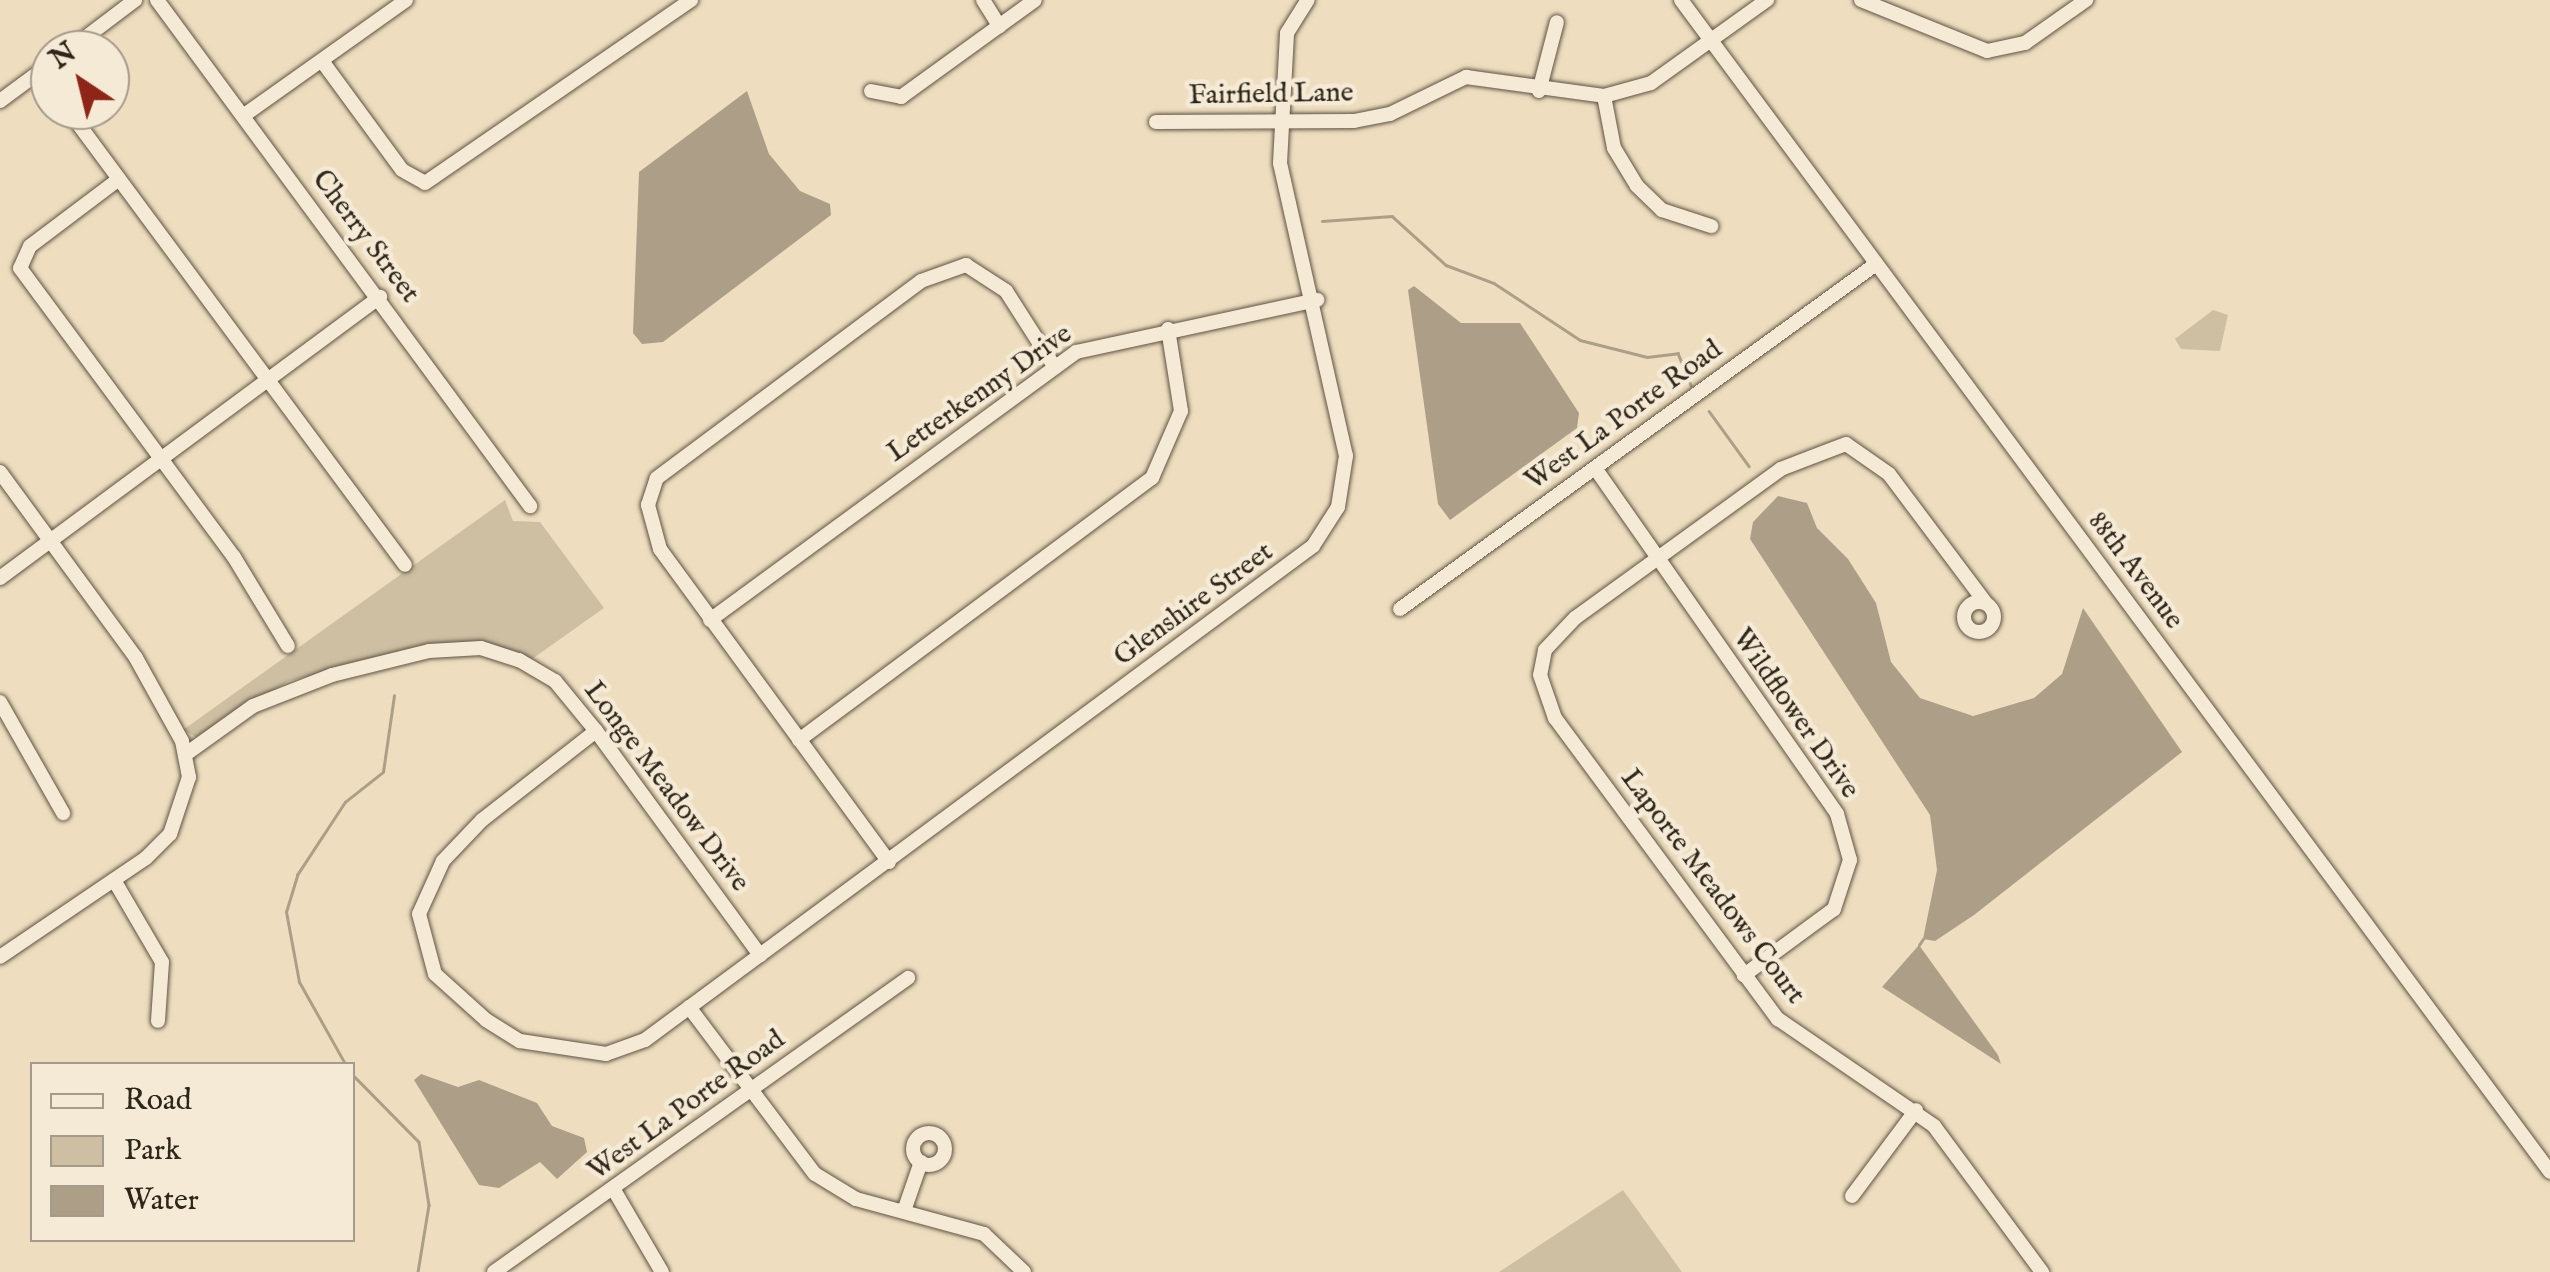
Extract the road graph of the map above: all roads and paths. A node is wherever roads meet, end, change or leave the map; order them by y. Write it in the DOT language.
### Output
graph roads {
  1 [pos="134,0"];
  2 [pos="157,0"];
  3 [pos="406,0"];
  4 [pos="691,0"];
  5 [pos="983,0"];
  6 [pos="1035,0"];
  7 [pos="1308,0"];
  8 [pos="1681,0"];
  9 [pos="1767,0"];
  10 [pos="1861,0"];
  11 [pos="2086,0"];
  12 [pos="1557,22"];
  13 [pos="998,26"];
  14 [pos="94,30"];
  15 [pos="1710,38"];
  16 [pos="322,61"];
  17 [pos="30,79"];
  18 [pos="871,91"];
  19 [pos="1539,91"];
  20 [pos="1604,96"];
  21 [pos="0,100"];
  22 [pos="243,116"];
  23 [pos="1156,122"];
  24 [pos="1278,122"];
  25 [pos="83,130"];
  26 [pos="119,179"];
  27 [pos="1710,226"];
  28 [pos="1876,264"];
  29 [pos="380,298"];
  30 [pos="1317,300"];
  31 [pos="1168,328"];
  32 [pos="1054,366"];
  33 [pos="270,382"];
  34 [pos="160,461"];
  35 [pos="1594,468"];
  36 [pos="0,472"];
  37 [pos="530,506"];
  38 [pos="50,541"];
  39 [pos="1659,558"];
  40 [pos="406,565"];
  41 [pos="0,578"];
  42 [pos="1985,602"];
  43 [pos="1400,609"];
  44 [pos="710,620"];
  45 [pos="288,646"];
  46 [pos="0,702"];
  47 [pos="596,731"];
  48 [pos="799,740"];
  49 [pos="186,754"];
  50 [pos="63,813"];
  51 [pos="889,862"];
  52 [pos="114,880"];
  53 [pos="760,956"];
  54 [pos="0,958"];
  55 [pos="1744,975"];
  56 [pos="908,978"];
  57 [pos="689,1007"];
  58 [pos="158,1021"];
  59 [pos="751,1091"];
  60 [pos="1916,1110"];
  61 [pos="922,1162"];
  62 [pos="2550,1172"];
  63 [pos="614,1190"];
  64 [pos="1852,1196"];
  65 [pos="904,1210"];
  66 [pos="2038,1267"];
  67 [pos="494,1272"];
  68 [pos="662,1272"];
  69 [pos="1024,1272"];
  70 [pos="2020,1272"];
  1 -- 14 [label="street"];
  2 -- 22 [label="street, Cherry Street"];
  3 -- 16 [label="street"];
  4 -- 16 [label="street"];
  5 -- 13 [label="street"];
  6 -- 13 [label="street"];
  7 -- 24 [label="street, Glenshire Street"];
  8 -- 15 [label="street, 88th Avenue"];
  9 -- 15 [label="street, Fairfield Lane"];
  10 -- 11 [label="street"];
  12 -- 19 [label="street"];
  13 -- 18 [label="street"];
  15 -- 20 [label="street, Fairfield Lane"];
  15 -- 28 [label="street, 88th Avenue"];
  16 -- 22 [label="street"];
  17 -- 21 [label="street"];
  19 -- 20 [label="street, Fairfield Lane"];
  19 -- 24 [label="street, Fairfield Lane"];
  20 -- 27 [label="street"];
  22 -- 29 [label="street, Cherry Street"];
  23 -- 24 [label="street, Fairfield Lane"];
  24 -- 30 [label="street, Glenshire Street"];
  25 -- 26 [label="street"];
  26 -- 33 [label="street"];
  26 -- 34 [label="street"];
  28 -- 35 [label="street, West La Porte Road"];
  28 -- 62 [label="street, 88th Avenue"];
  29 -- 33 [label="street"];
  29 -- 37 [label="street, Cherry Street"];
  30 -- 31 [label="street, Letterkenny Drive"];
  30 -- 51 [label="street, Glenshire Street"];
  31 -- 32 [label="street, Letterkenny Drive"];
  31 -- 48 [label="street"];
  32 -- 44 [label="street, Letterkenny Drive"];
  32 -- 44 [label="street"];
  33 -- 34 [label="street"];
  33 -- 40 [label="street"];
  34 -- 38 [label="street"];
  34 -- 45 [label="street"];
  35 -- 39 [label="street, Wildflower Drive"];
  35 -- 43 [label="street, West La Porte Road"];
  36 -- 38 [label="street"];
  38 -- 41 [label="street"];
  38 -- 49 [label="street"];
  39 -- 42 [label="street"];
  39 -- 55 [label="street, Wildflower Drive"];
  39 -- 55 [label="street, Laporte Meadows Court"];
  44 -- 48 [label="street"];
  46 -- 50 [label="street"];
  47 -- 49 [label="street, Longe Meadow Drive"];
  47 -- 53 [label="street, Longe Meadow Drive"];
  47 -- 57 [label="street, Glenshire Street"];
  48 -- 51 [label="street"];
  49 -- 52 [label="street"];
  51 -- 53 [label="street, Glenshire Street"];
  52 -- 54 [label="street"];
  52 -- 58 [label="street"];
  53 -- 57 [label="street, Glenshire Street"];
  55 -- 60 [label="street, Laporte Meadows Court"];
  56 -- 59 [label="street, West La Porte Road"];
  57 -- 59 [label="street"];
  59 -- 63 [label="street, West La Porte Road"];
  59 -- 65 [label="street"];
  60 -- 64 [label="street"];
  60 -- 66 [label="street, Laporte Meadows Court"];
  61 -- 65 [label="street"];
  63 -- 67 [label="street, West La Porte Road"];
  63 -- 68 [label="street"];
  65 -- 69 [label="street"];
  66 -- 70 [label="street"];
}
